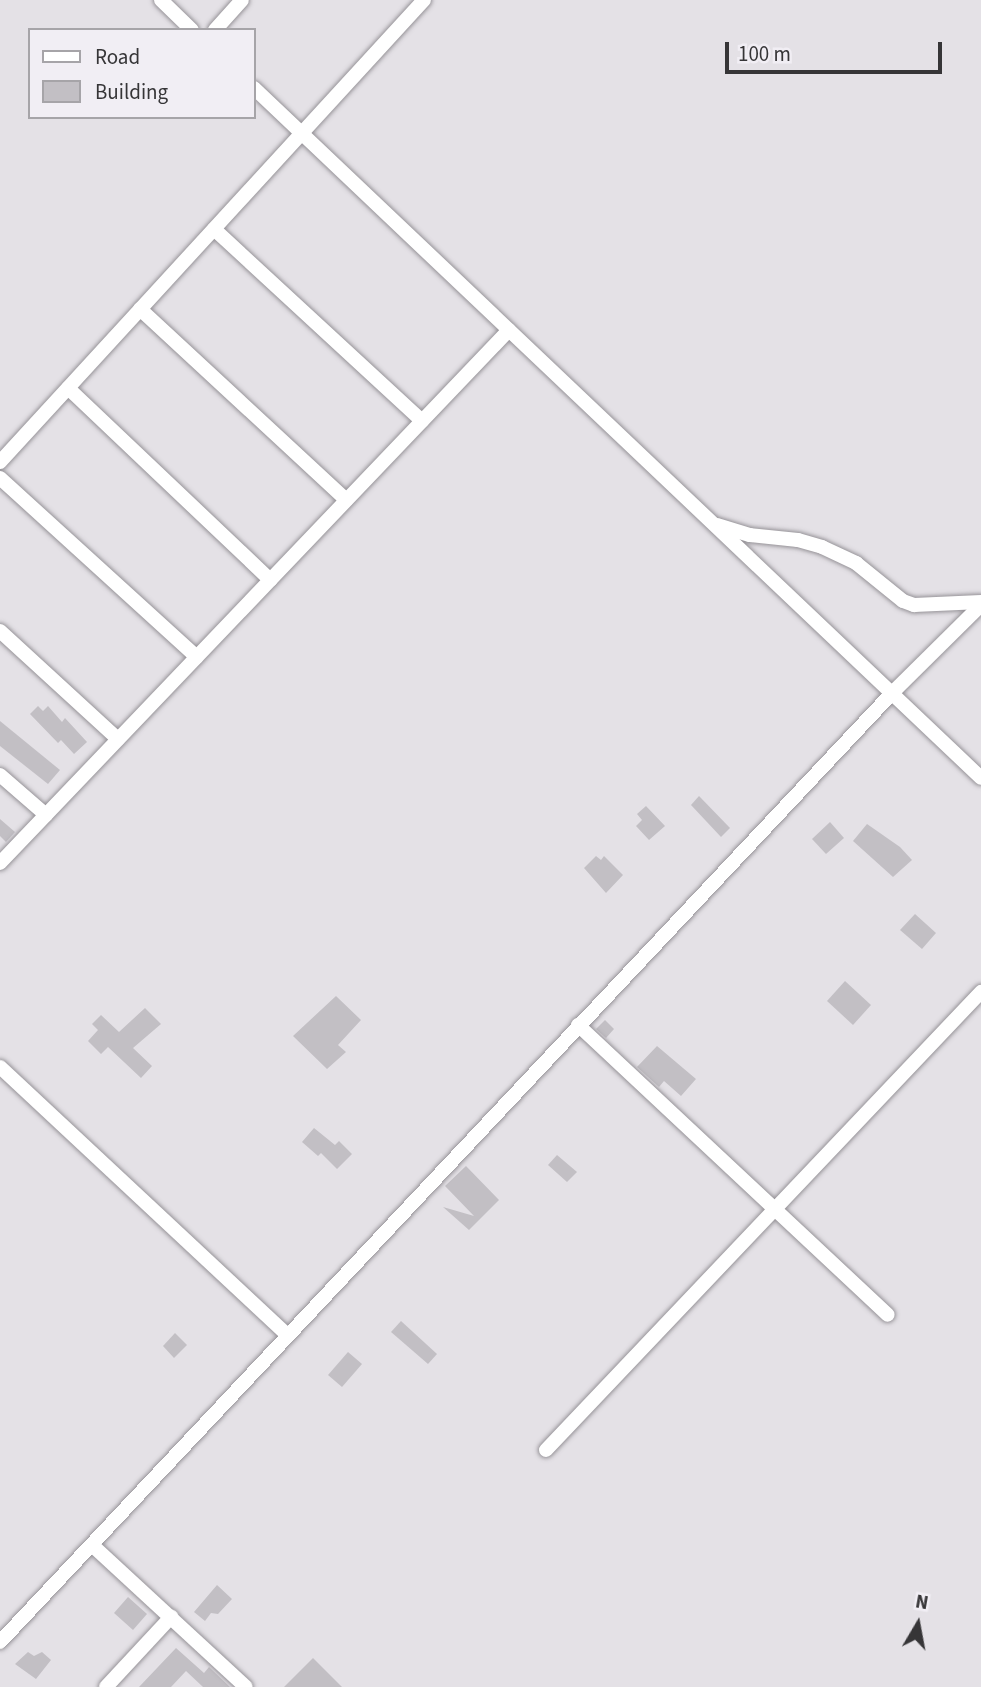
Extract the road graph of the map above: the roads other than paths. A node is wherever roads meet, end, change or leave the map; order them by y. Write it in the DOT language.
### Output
graph roads {
  1 [pos="160,0"];
  2 [pos="242,0"];
  3 [pos="424,0"];
  4 [pos="190,28"];
  5 [pos="217,28"];
  6 [pos="256,90"];
  7 [pos="301,133"];
  8 [pos="214,229"];
  9 [pos="140,309"];
  10 [pos="509,330"];
  11 [pos="68,388"];
  12 [pos="422,421"];
  13 [pos="0,462"];
  14 [pos="0,478"];
  15 [pos="346,500"];
  16 [pos="713,523"];
  17 [pos="270,580"];
  18 [pos="981,604"];
  19 [pos="0,631"];
  20 [pos="197,657"];
  21 [pos="892,693"];
  22 [pos="118,739"];
  23 [pos="0,775"];
  24 [pos="981,778"];
  25 [pos="46,815"];
  26 [pos="0,863"];
  27 [pos="981,992"];
  28 [pos="578,1026"];
  29 [pos="0,1067"];
  30 [pos="775,1209"];
  31 [pos="888,1315"];
  32 [pos="286,1335"];
  33 [pos="546,1450"];
  34 [pos="92,1545"];
  35 [pos="171,1617"];
  36 [pos="0,1643"];
  37 [pos="106,1687"];
  38 [pos="246,1687"];
  1 -- 4 [label="street"];
  2 -- 5 [label="street"];
  3 -- 7 [label="street"];
  6 -- 7 [label="street"];
  7 -- 8 [label="street"];
  7 -- 10 [label="street"];
  8 -- 9 [label="street"];
  8 -- 12 [label="street"];
  9 -- 11 [label="street"];
  9 -- 15 [label="street"];
  10 -- 12 [label="street"];
  10 -- 16 [label="street"];
  11 -- 13 [label="street"];
  11 -- 17 [label="street"];
  12 -- 15 [label="street"];
  14 -- 20 [label="street"];
  15 -- 17 [label="street"];
  16 -- 18 [label="street"];
  16 -- 21 [label="street"];
  17 -- 20 [label="street"];
  18 -- 21 [label="street"];
  19 -- 22 [label="street"];
  20 -- 22 [label="street"];
  21 -- 24 [label="street"];
  21 -- 28 [label="street"];
  22 -- 25 [label="street"];
  23 -- 25 [label="street"];
  25 -- 26 [label="street"];
  27 -- 30 [label="street"];
  28 -- 30 [label="street"];
  28 -- 32 [label="street"];
  29 -- 32 [label="street"];
  30 -- 31 [label="street"];
  30 -- 33 [label="street"];
  32 -- 34 [label="street"];
  34 -- 35 [label="street"];
  34 -- 36 [label="street"];
  35 -- 37 [label="street"];
  35 -- 38 [label="street"];
}
